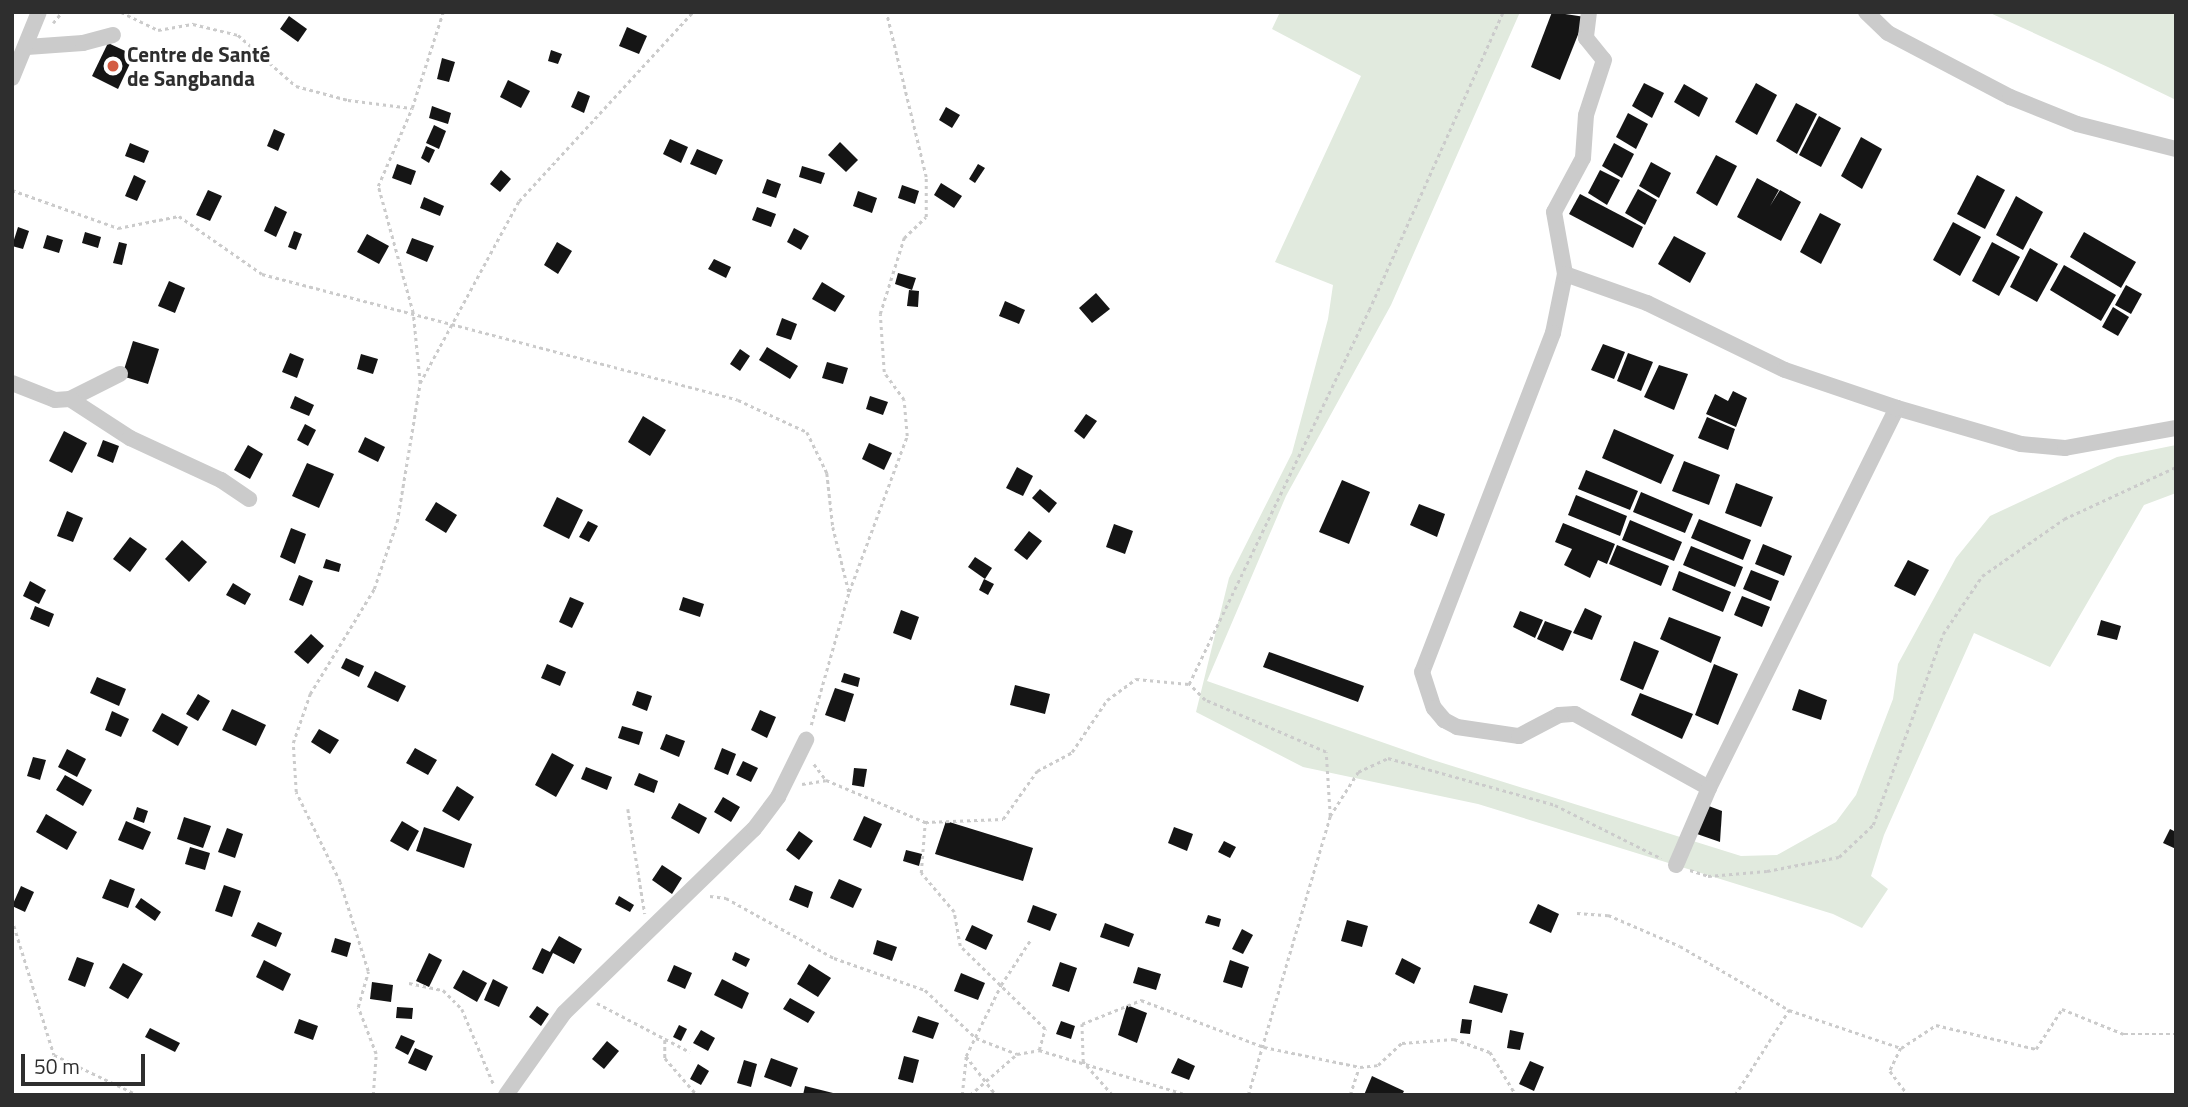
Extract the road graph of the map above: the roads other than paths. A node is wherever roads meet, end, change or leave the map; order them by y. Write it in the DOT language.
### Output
graph roads {
  1 [pos="39,12"];
  2 [pos="1589,12"];
  3 [pos="1866,12"];
  4 [pos="113,35"];
  5 [pos="27,47"];
  6 [pos="12,78"];
  7 [pos="2176,149"];
  8 [pos="1565,274"];
  9 [pos="120,374"];
  10 [pos="12,383"];
  11 [pos="70,399"];
  12 [pos="1897,408"];
  13 [pos="2176,428"];
  14 [pos="249,499"];
  15 [pos="806,740"];
  16 [pos="1709,788"];
  17 [pos="1676,865"];
  18 [pos="506,1095"];
  1 -- 5 [label="street"];
  2 -- 8 [label="street"];
  3 -- 7 [label="street"];
  4 -- 5 [label="street"];
  5 -- 6 [label="street"];
  8 -- 12 [label="street"];
  8 -- 16 [label="street"];
  9 -- 11 [label="street"];
  10 -- 11 [label="street"];
  11 -- 14 [label="street"];
  12 -- 13 [label="street"];
  12 -- 16 [label="street"];
  15 -- 18 [label="street"];
  16 -- 17 [label="street"];
}
